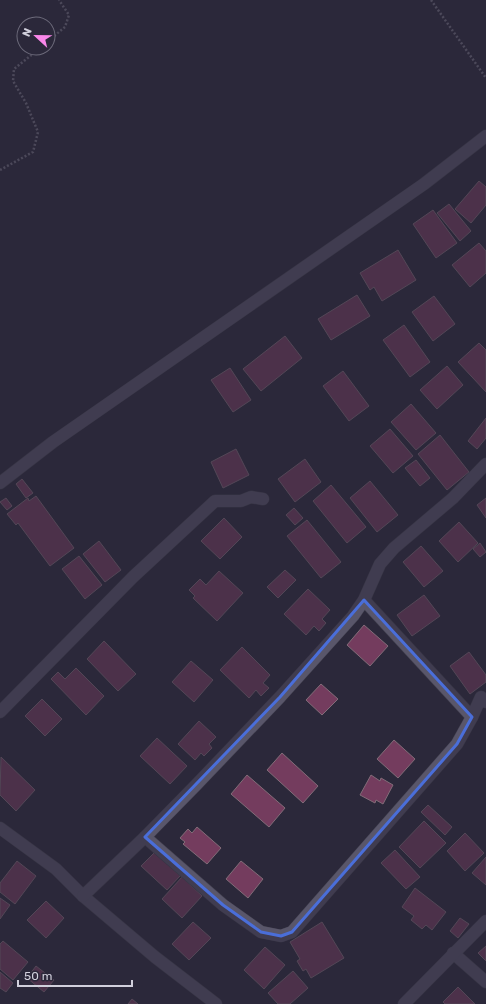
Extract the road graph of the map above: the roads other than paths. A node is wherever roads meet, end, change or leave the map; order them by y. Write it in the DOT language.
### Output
graph roads {
  1 [pos="486,136"];
  2 [pos="486,464"];
  3 [pos="0,482"];
  4 [pos="263,500"];
  5 [pos="364,600"];
  6 [pos="484,697"];
  7 [pos="0,712"];
  8 [pos="472,717"];
  9 [pos="0,828"];
  10 [pos="146,837"];
  11 [pos="83,896"];
  12 [pos="486,921"];
  13 [pos="453,953"];
  14 [pos="486,982"];
  15 [pos="216,1004"];
  16 [pos="404,1004"];
  1 -- 3 [label="street"];
  2 -- 5 [label="street"];
  4 -- 7 [label="street"];
  5 -- 8 [label="street"];
  5 -- 10 [label="street"];
  6 -- 8 [label="street"];
  8 -- 10 [label="street"];
  9 -- 11 [label="street"];
  10 -- 11 [label="street"];
  11 -- 15 [label="street"];
  12 -- 13 [label="street"];
  13 -- 14 [label="street"];
  13 -- 16 [label="street"];
}
